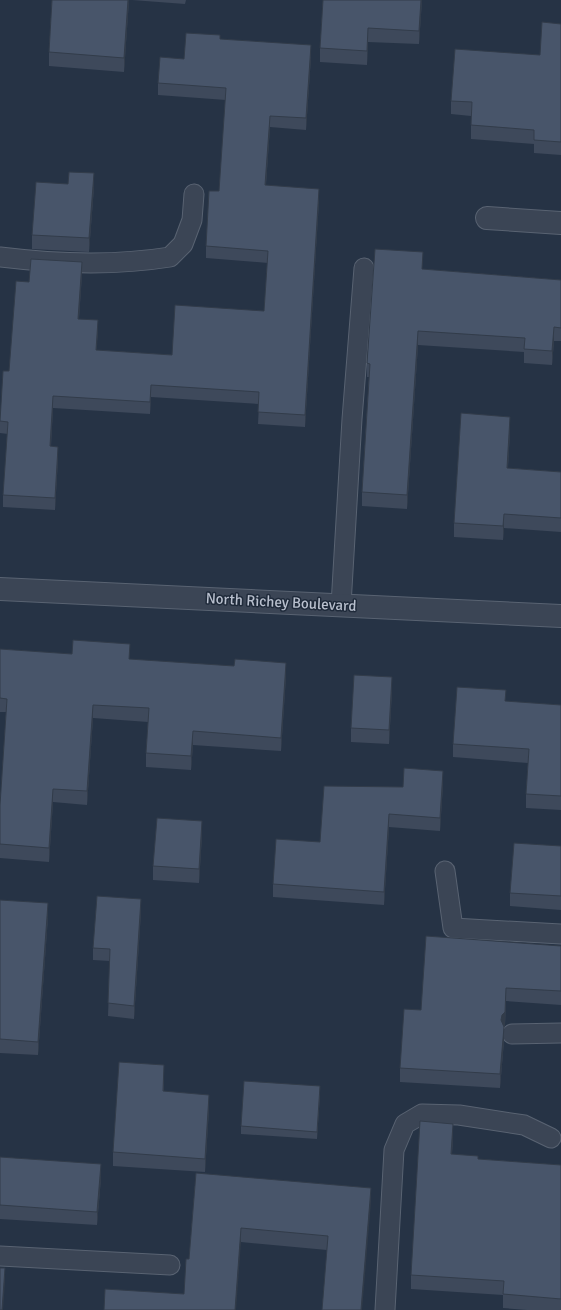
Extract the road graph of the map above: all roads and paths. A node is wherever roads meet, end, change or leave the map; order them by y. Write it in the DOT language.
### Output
graph roads {
  1 [pos="194,194"];
  2 [pos="487,218"];
  3 [pos="561,223"];
  4 [pos="0,257"];
  5 [pos="364,268"];
  6 [pos="0,589"];
  7 [pos="341,605"];
  8 [pos="561,616"];
  9 [pos="445,871"];
  10 [pos="561,934"];
  11 [pos="561,1033"];
  12 [pos="512,1034"];
  13 [pos="551,1138"];
  14 [pos="0,1256"];
  15 [pos="170,1265"];
  16 [pos="385,1310"];
  1 -- 4 [label="lane"];
  2 -- 3 [label="street"];
  5 -- 7 [label="lane"];
  6 -- 7 [label="street, North Richey Boulevard"];
  7 -- 8 [label="street, North Richey Boulevard"];
  9 -- 10 [label="lane"];
  11 -- 12 [label="lane"];
  13 -- 16 [label="lane"];
  14 -- 15 [label="lane"];
}
